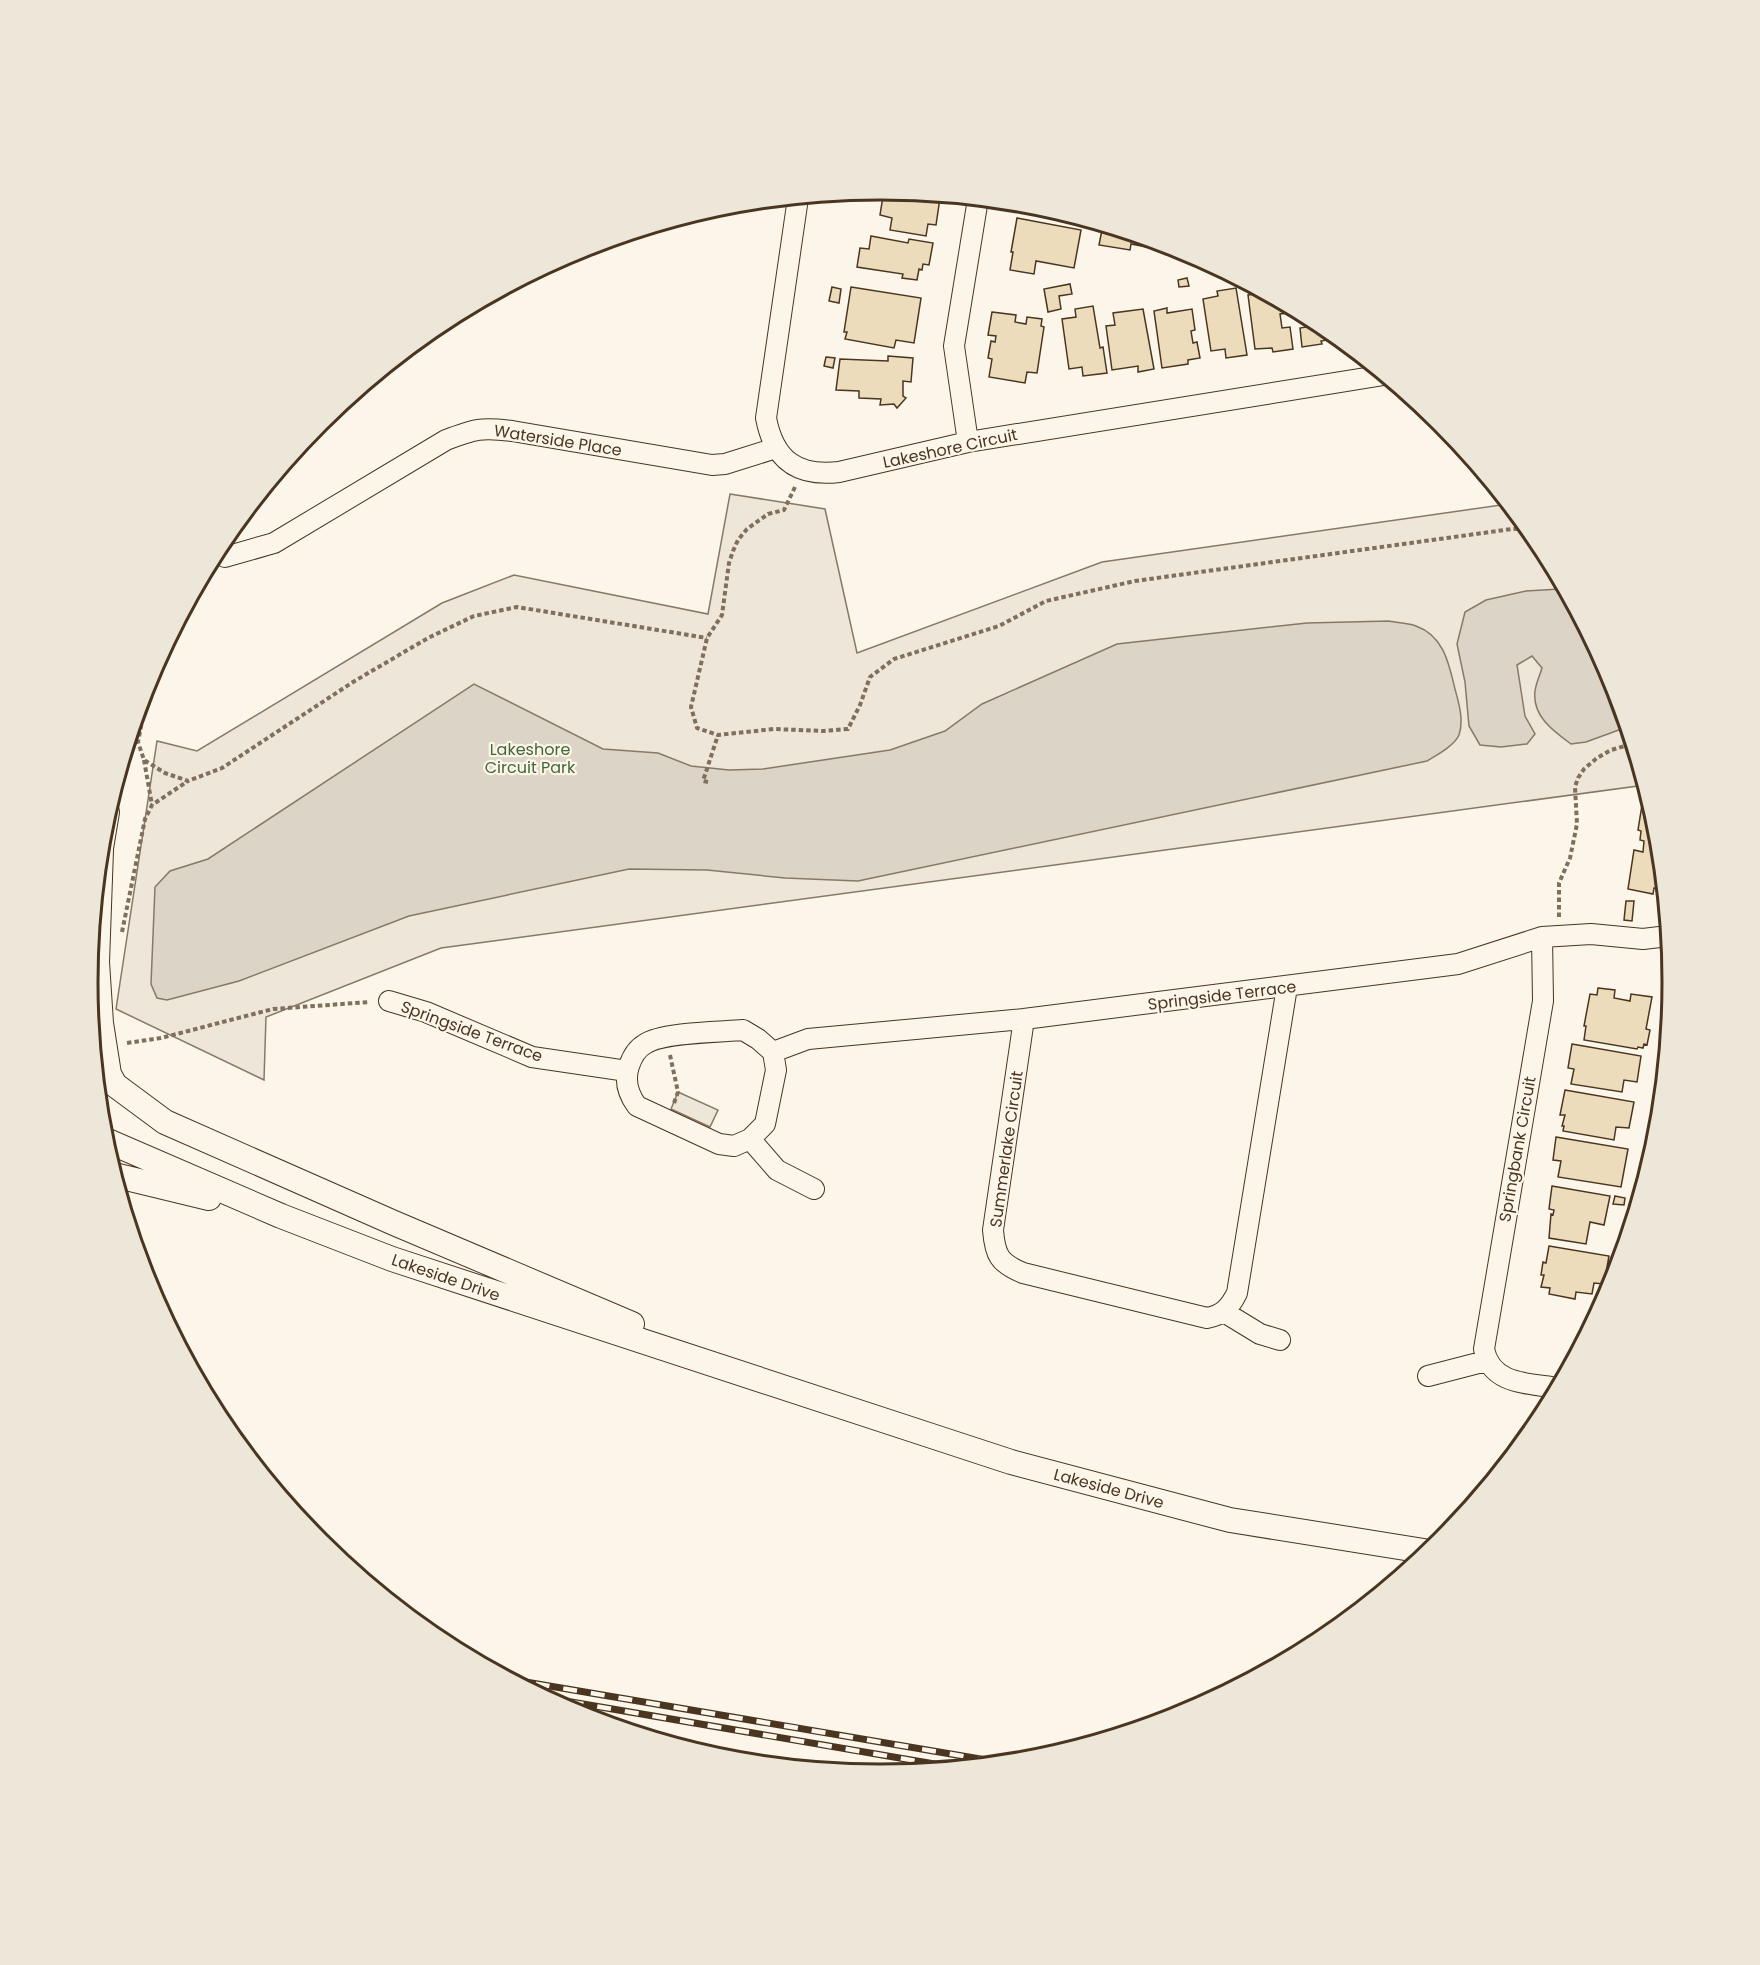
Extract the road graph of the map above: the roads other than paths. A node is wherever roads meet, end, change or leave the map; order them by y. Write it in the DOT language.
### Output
graph roads {
  1 [pos="797,205"];
  2 [pos="977,206"];
  3 [pos="1374,377"];
  4 [pos="968,442"];
  5 [pos="776,448"];
  6 [pos="225,557"];
  7 [pos="1552,936"];
  8 [pos="1661,937"];
  9 [pos="98,978"];
  10 [pos="1287,987"];
  11 [pos="388,1001"];
  12 [pos="1024,1019"];
  13 [pos="773,1052"];
  14 [pos="627,1071"];
  15 [pos="106,1097"];
  16 [pos="165,1122"];
  17 [pos="750,1139"];
  18 [pos="115,1144"];
  19 [pos="122,1177"];
  20 [pos="814,1189"];
  21 [pos="281,1216"];
  22 [pos="1224,1312"];
  23 [pos="1280,1340"];
  24 [pos="1486,1361"];
  25 [pos="1428,1377"];
  26 [pos="1550,1387"];
  27 [pos="796,1393"];
  28 [pos="1418,1550"];
  1 -- 5 [label="street"];
  2 -- 4 [label="street"];
  3 -- 4 [label="street, Lakeshore Circuit"];
  4 -- 5 [label="street, Lakeshore Circuit"];
  5 -- 6 [label="street, Waterside Place"];
  7 -- 8 [label="street, Springside Terrace"];
  7 -- 10 [label="street, Springside Terrace"];
  7 -- 24 [label="street, Springbank Circuit"];
  9 -- 16 [label="street, Lakeside Drive"];
  10 -- 12 [label="street, Springside Terrace"];
  10 -- 22 [label="street"];
  11 -- 14 [label="street, Springside Terrace"];
  12 -- 13 [label="street, Springside Terrace"];
  12 -- 22 [label="street, Summerlake Circuit"];
  13 -- 14 [label="street"];
  13 -- 17 [label="street"];
  14 -- 17 [label="street"];
  15 -- 16 [label="street, Lakeside Drive"];
  16 -- 27 [label="street, Lakeside Drive"];
  17 -- 20 [label="street"];
  18 -- 21 [label="street, Lakeside Drive"];
  19 -- 21 [label="street"];
  21 -- 27 [label="street, Lakeside Drive"];
  22 -- 23 [label="street"];
  24 -- 25 [label="street"];
  24 -- 26 [label="street"];
  27 -- 28 [label="street, Lakeside Drive"];
}
